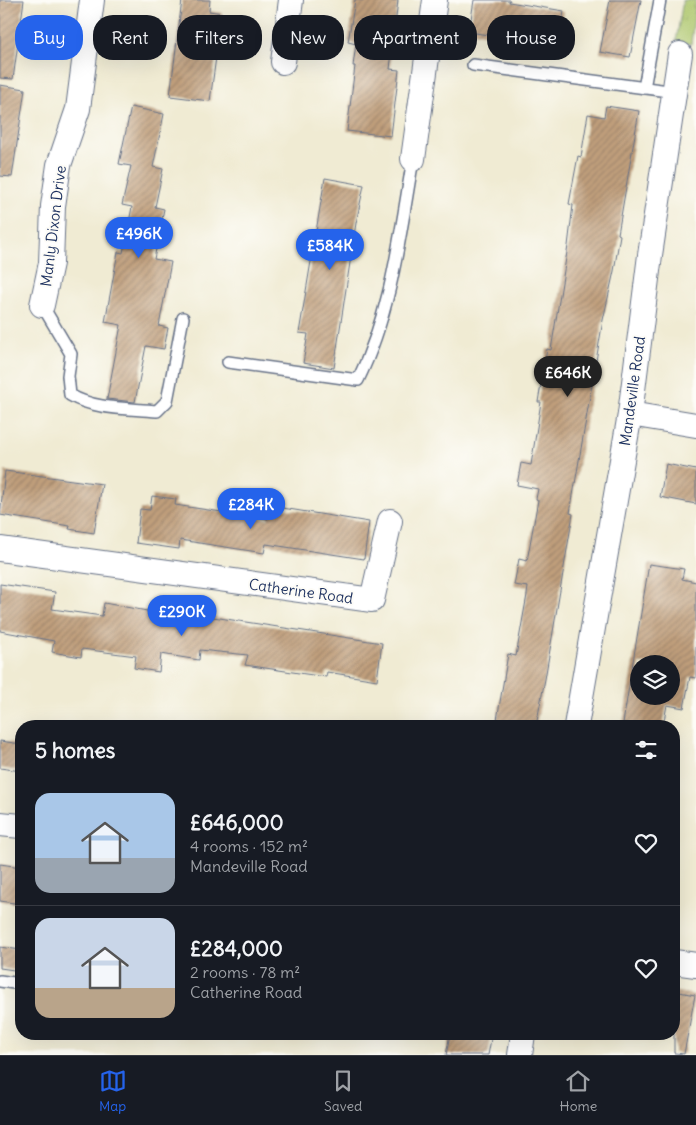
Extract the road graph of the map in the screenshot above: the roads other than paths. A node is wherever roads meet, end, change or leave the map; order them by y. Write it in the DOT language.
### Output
graph roads {
  1 [pos="92,0"];
  2 [pos="292,0"];
  3 [pos="435,0"];
  4 [pos="660,0"];
  5 [pos="680,54"];
  6 [pos="283,62"];
  7 [pos="473,65"];
  8 [pos="644,88"];
  9 [pos="676,92"];
  10 [pos="413,159"];
  11 [pos="42,305"];
  12 [pos="184,318"];
  13 [pos="228,362"];
  14 [pos="630,414"];
  15 [pos="696,425"];
  16 [pos="390,521"];
  17 [pos="0,549"];
  18 [pos="577,720"];
  19 [pos="0,824"];
  20 [pos="15,825"];
  21 [pos="680,963"];
  22 [pos="696,965"];
  23 [pos="0,981"];
  24 [pos="15,983"];
  25 [pos="522,1040"];
  26 [pos="520,1055"];
  1 -- 11 [label="street, Manly Dixon Drive"];
  2 -- 6 [label="street"];
  3 -- 10 [label="street"];
  4 -- 8 [label="lane"];
  5 -- 9 [label="street, Mandeville Road"];
  7 -- 8 [label="lane"];
  8 -- 9 [label="lane"];
  9 -- 14 [label="street, Mandeville Road"];
  10 -- 13 [label="lane"];
  11 -- 12 [label="lane"];
  14 -- 15 [label="street"];
  14 -- 18 [label="street, Mandeville Road"];
  16 -- 17 [label="street, Catherine Road"];
  19 -- 20 [label="street"];
  21 -- 22 [label="street"];
  23 -- 24 [label="lane"];
  25 -- 26 [label="street"];
}
